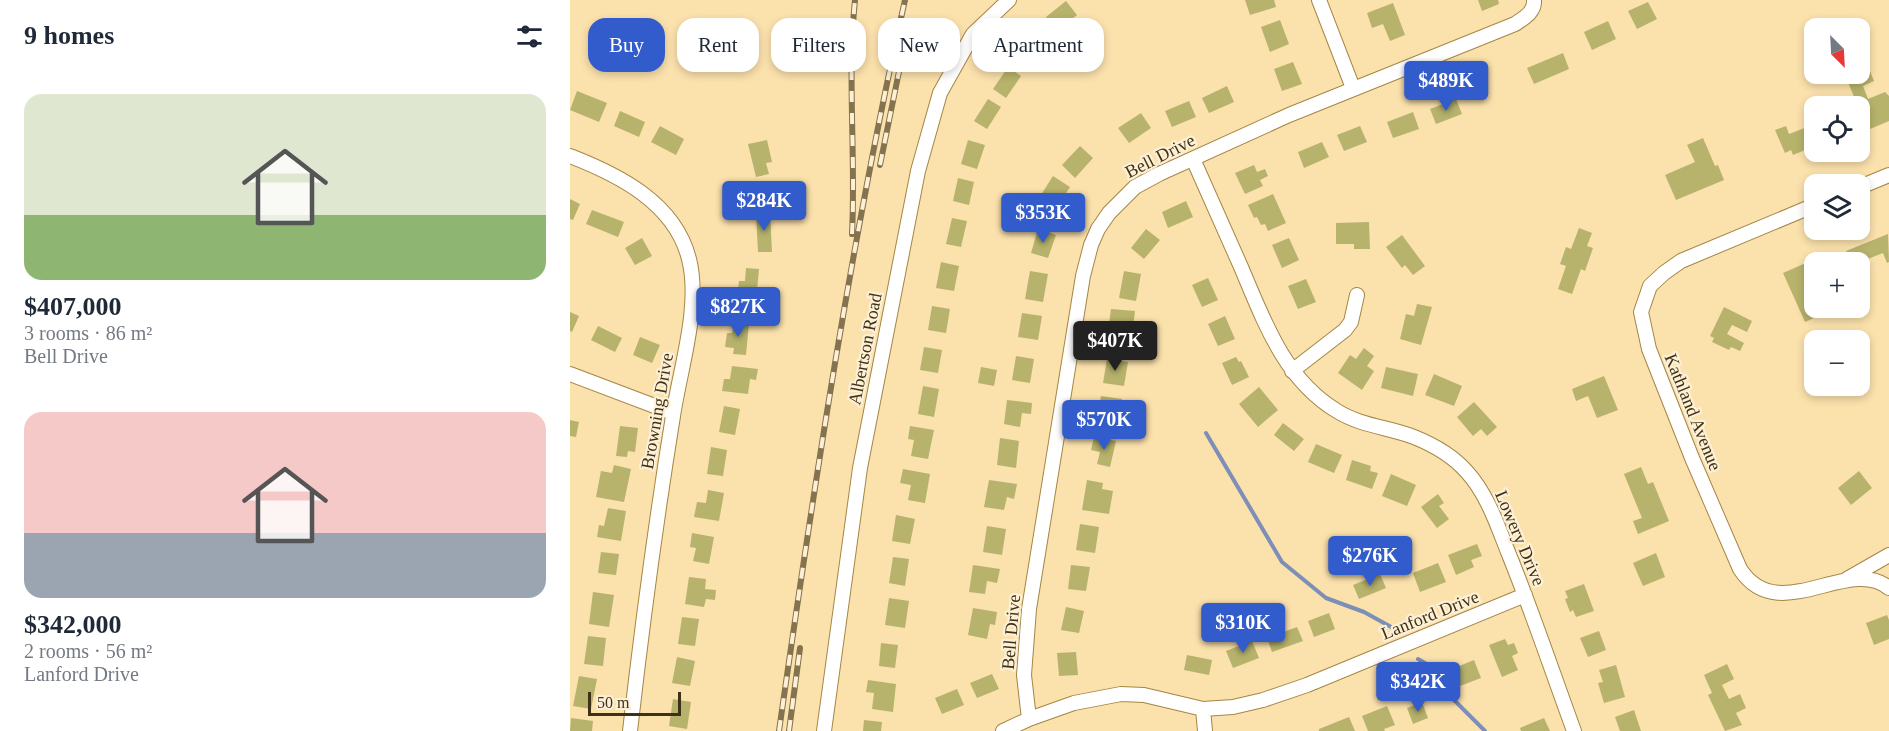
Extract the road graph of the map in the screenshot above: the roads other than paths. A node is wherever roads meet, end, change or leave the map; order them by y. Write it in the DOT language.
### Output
graph roads {
  1 [pos="1009,0"];
  2 [pos="1319,0"];
  3 [pos="1534,0"];
  4 [pos="1353,88"];
  5 [pos="570,156"];
  6 [pos="1193,159"];
  7 [pos="1889,175"];
  8 [pos="1870,183"];
  9 [pos="1804,210"];
  10 [pos="1358,295"];
  11 [pos="1292,370"];
  12 [pos="570,374"];
  13 [pos="673,413"];
  14 [pos="1889,555"];
  15 [pos="1842,582"];
  16 [pos="1889,588"];
  17 [pos="1525,595"];
  18 [pos="1203,709"];
  19 [pos="1029,719"];
  20 [pos="630,731"];
  21 [pos="824,731"];
  22 [pos="1003,731"];
  23 [pos="1205,731"];
  24 [pos="1574,731"];
  1 -- 21 [label="street, Albertson Road"];
  2 -- 4 [label="street"];
  3 -- 4 [label="street, Bell Drive"];
  4 -- 6 [label="street, Bell Drive"];
  5 -- 13 [label="street, Browning Drive"];
  6 -- 11 [label="street, Lowery Drive"];
  6 -- 19 [label="street, Bell Drive"];
  7 -- 8 [label="street"];
  9 -- 15 [label="street, Kathland Avenue"];
  10 -- 11 [label="street"];
  11 -- 17 [label="street, Lowery Drive"];
  12 -- 13 [label="street"];
  13 -- 20 [label="street, Browning Drive"];
  14 -- 15 [label="street"];
  15 -- 16 [label="street, Kathland Avenue"];
  17 -- 18 [label="street, Lanford Drive"];
  17 -- 24 [label="street, Lowery Drive"];
  18 -- 19 [label="street, Lanford Drive"];
  18 -- 23 [label="street"];
  19 -- 22 [label="street, Lanford Drive"];
}
